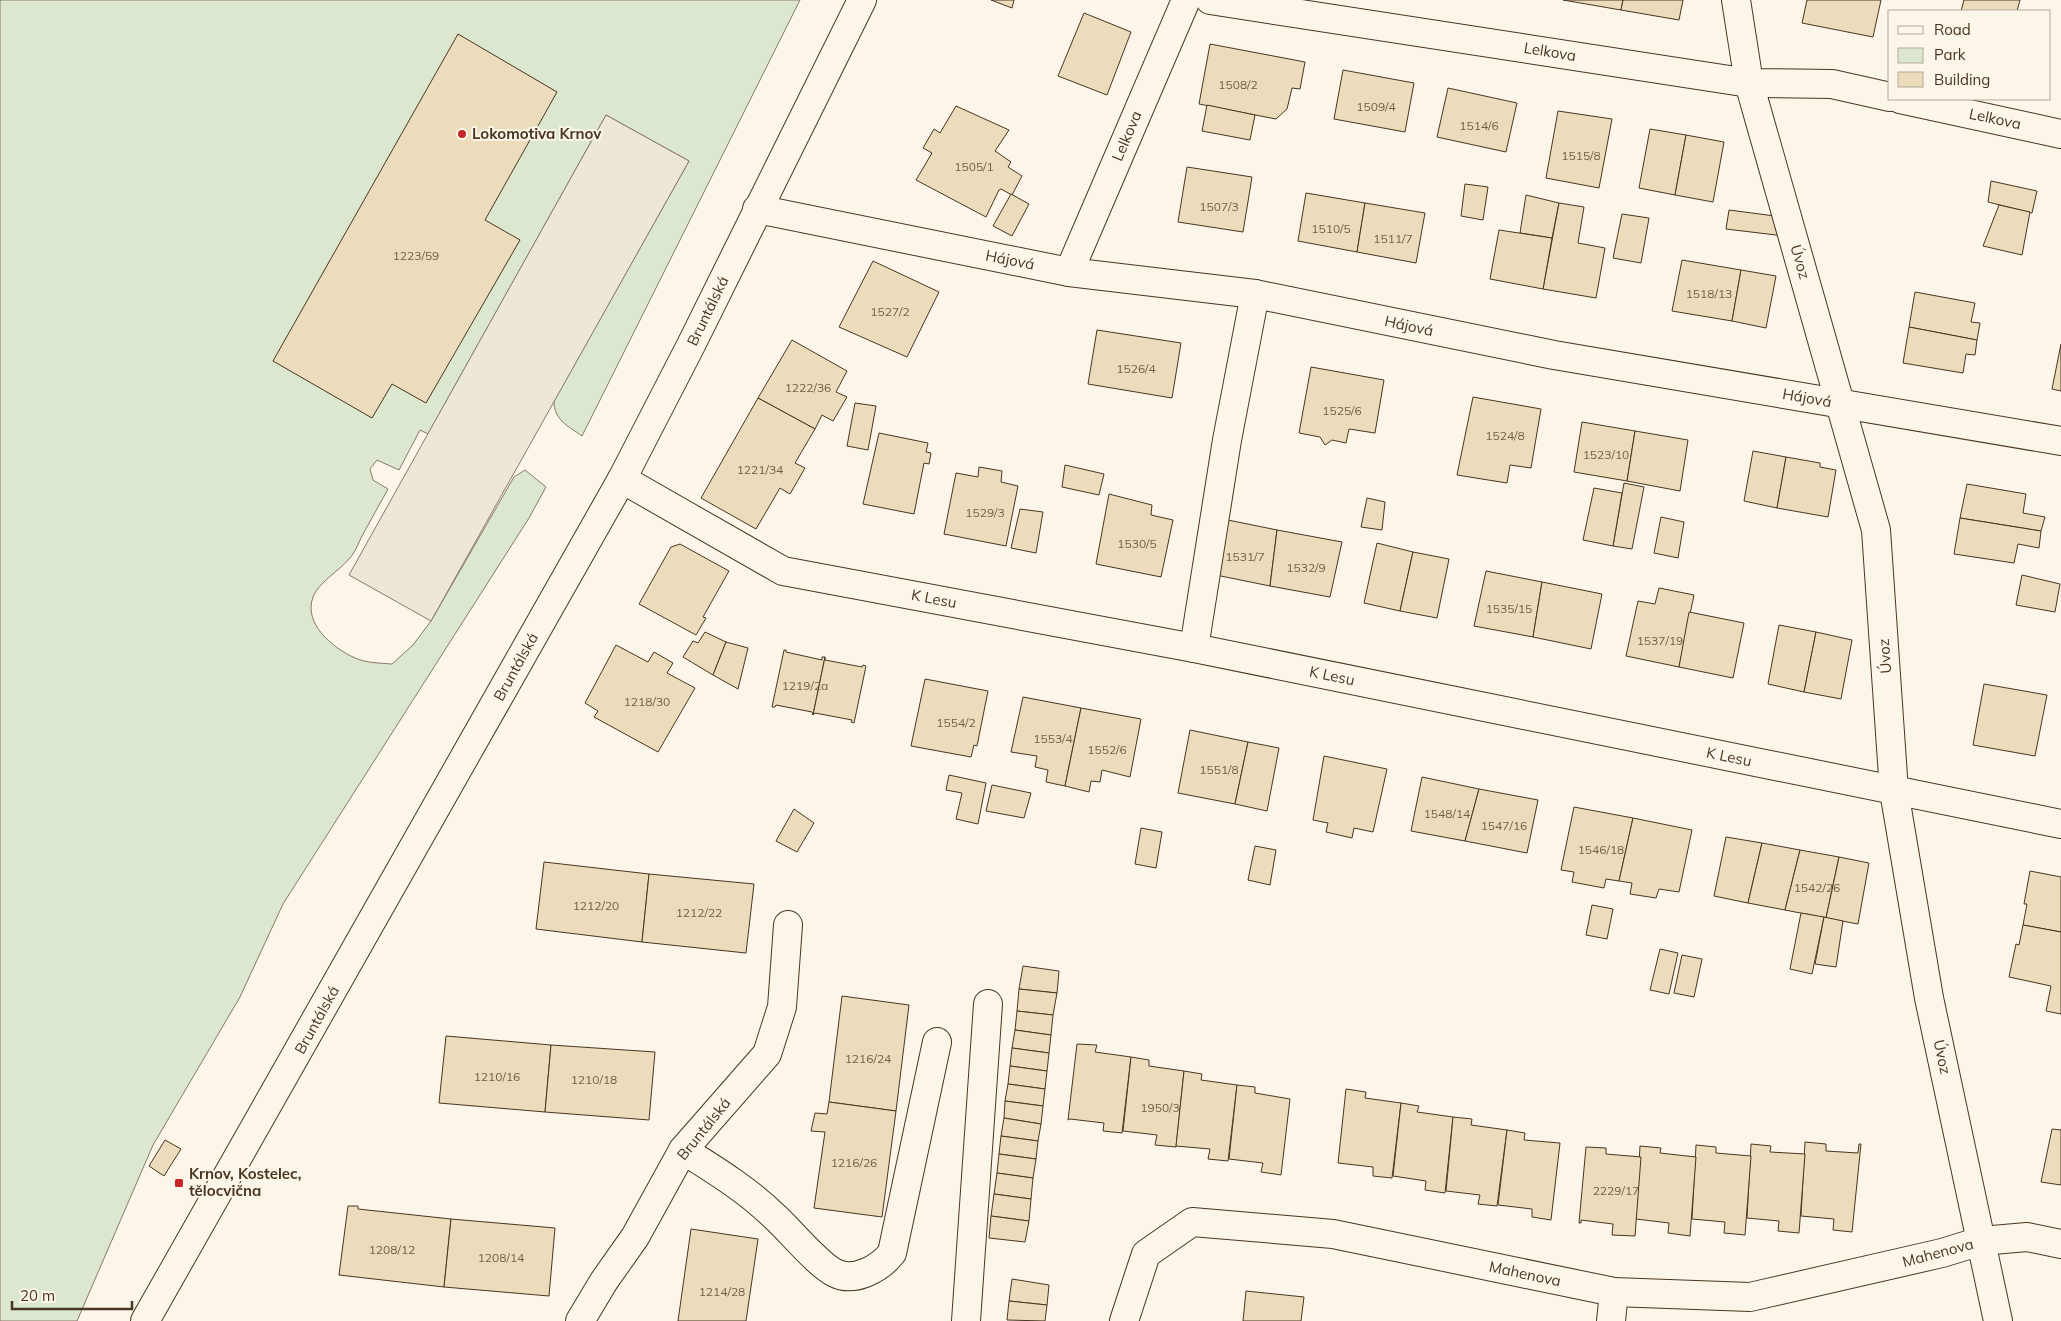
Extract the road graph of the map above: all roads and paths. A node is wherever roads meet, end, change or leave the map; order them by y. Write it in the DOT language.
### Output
graph roads {
  1 [pos="862,0"];
  2 [pos="1186,0"];
  3 [pos="1210,0"];
  4 [pos="1736,0"];
  5 [pos="1749,83"];
  6 [pos="1888,97"];
  7 [pos="1905,100"];
  8 [pos="2061,134"];
  9 [pos="757,209"];
  10 [pos="1069,272"];
  11 [pos="1255,294"];
  12 [pos="1841,403"];
  13 [pos="2061,441"];
  14 [pos="622,478"];
  15 [pos="1194,648"];
  16 [pos="1894,791"];
  17 [pos="2061,824"];
  18 [pos="788,925"];
  19 [pos="988,1004"];
  20 [pos="937,1042"];
  21 [pos="683,1150"];
  22 [pos="1981,1241"];
  23 [pos="2061,1244"];
  24 [pos="1614,1292"];
  25 [pos="144,1321"];
  26 [pos="580,1321"];
  27 [pos="966,1321"];
  28 [pos="1124,1321"];
  29 [pos="1611,1321"];
  30 [pos="1998,1321"];
  1 -- 9 [label="street, Bruntálská"];
  2 -- 10 [label="street, Lelkova"];
  3 -- 5 [label="street, Lelkova"];
  4 -- 5 [label="street, Úvoz"];
  5 -- 6 [label="street, Lelkova"];
  5 -- 12 [label="street, Úvoz"];
  7 -- 8 [label="street, Lelkova"];
  9 -- 10 [label="street, Hájová"];
  9 -- 14 [label="street, Bruntálská"];
  10 -- 11 [label="street, Hájová"];
  11 -- 12 [label="street, Hájová"];
  11 -- 15 [label="street"];
  12 -- 13 [label="street, Hájová"];
  12 -- 16 [label="street, Úvoz"];
  14 -- 15 [label="street, K Lesu"];
  14 -- 25 [label="street, Bruntálská"];
  15 -- 16 [label="street, K Lesu"];
  16 -- 17 [label="street, K Lesu"];
  16 -- 22 [label="street, Úvoz"];
  18 -- 21 [label="street, Bruntálská"];
  19 -- 27 [label="street"];
  20 -- 21 [label="street"];
  21 -- 26 [label="street, Bruntálská"];
  22 -- 23 [label="street, Mahenova"];
  22 -- 24 [label="street, Mahenova"];
  22 -- 30 [label="street, Úvoz"];
  24 -- 28 [label="street, Mahenova"];
  24 -- 29 [label="street"];
}
